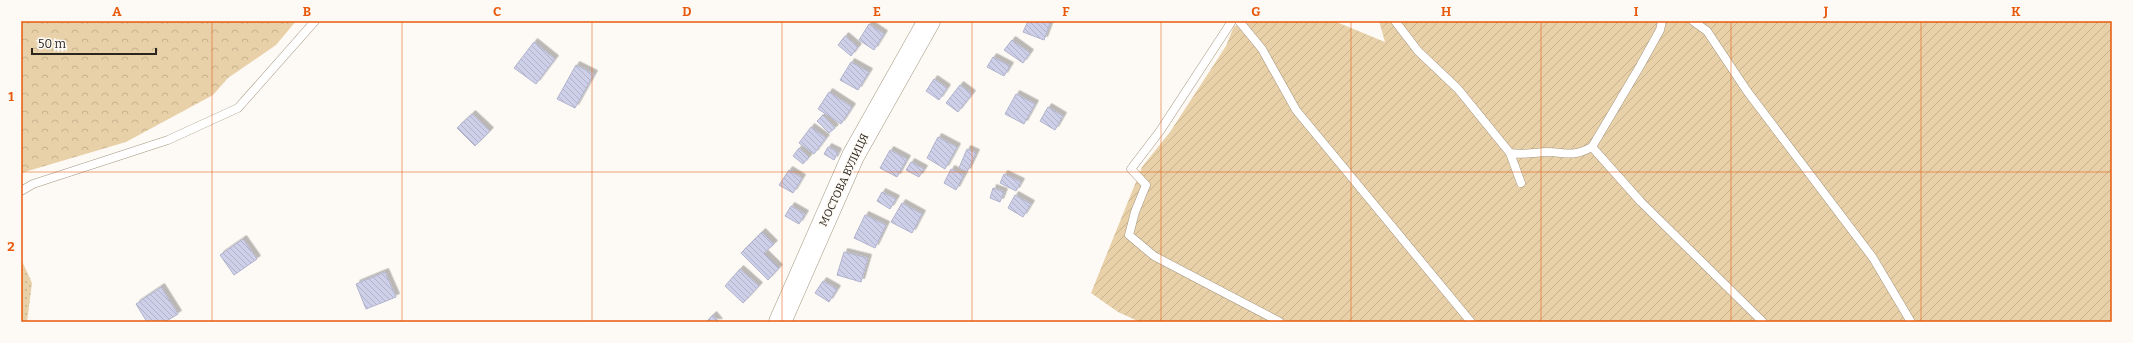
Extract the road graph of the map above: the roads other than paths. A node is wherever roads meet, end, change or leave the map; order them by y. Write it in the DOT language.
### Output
graph roads {
  1 [pos="315,21"];
  2 [pos="929,21"];
  3 [pos="1232,21"];
  4 [pos="1239,21"];
  5 [pos="1395,21"];
  6 [pos="1662,21"];
  7 [pos="1693,21"];
  8 [pos="1592,147"];
  9 [pos="1510,153"];
  10 [pos="1521,183"];
  11 [pos="21,191"];
  12 [pos="780,322"];
  13 [pos="1280,322"];
  14 [pos="1471,322"];
  15 [pos="1763,322"];
  16 [pos="1911,322"];
  1 -- 11 [label="lane"];
  2 -- 12 [label="street, МОСТОВА ВУЛИЦЯ"];
  3 -- 13 [label="lane"];
  4 -- 14 [label="lane"];
  5 -- 9 [label="lane"];
  6 -- 8 [label="lane"];
  7 -- 16 [label="lane"];
  8 -- 9 [label="lane"];
  8 -- 15 [label="lane"];
  9 -- 10 [label="lane"];
}
